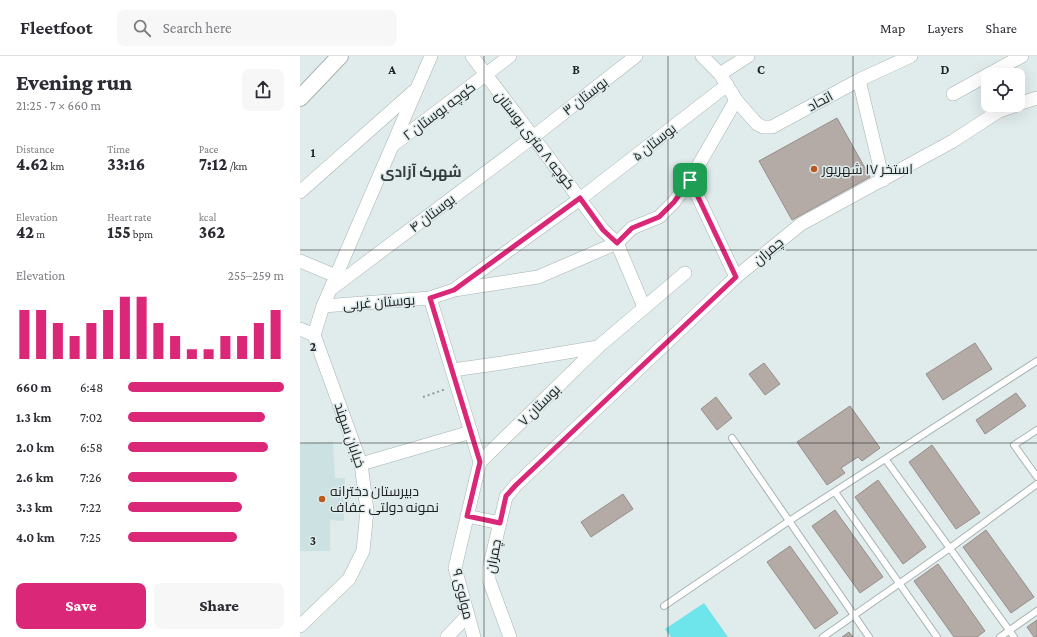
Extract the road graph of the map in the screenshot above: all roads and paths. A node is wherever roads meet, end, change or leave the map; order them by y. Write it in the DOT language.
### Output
graph roads {
  1 [pos="340,56"];
  2 [pos="431,56"];
  3 [pos="472,56"];
  4 [pos="510,56"];
  5 [pos="636,56"];
  6 [pos="702,56"];
  7 [pos="748,56"];
  8 [pos="911,56"];
  9 [pos="1022,56"];
  10 [pos="486,76"];
  11 [pos="724,79"];
  12 [pos="859,80"];
  13 [pos="300,83"];
  14 [pos="417,88"];
  15 [pos="953,94"];
  16 [pos="300,98"];
  17 [pos="1037,98"];
  18 [pos="736,100"];
  19 [pos="1025,102"];
  20 [pos="999,112"];
  21 [pos="533,137"];
  22 [pos="391,146"];
  23 [pos="690,180"];
  24 [pos="883,180"];
  25 [pos="300,192"];
  26 [pos="580,198"];
  27 [pos="617,243"];
  28 [pos="300,261"];
  29 [pos="685,273"];
  30 [pos="336,276"];
  31 [pos="736,277"];
  32 [pos="331,289"];
  33 [pos="454,290"];
  34 [pos="430,298"];
  35 [pos="323,306"];
  36 [pos="644,307"];
  37 [pos="300,329"];
  38 [pos="314,335"];
  39 [pos="598,347"];
  40 [pos="1037,361"];
  41 [pos="453,370"];
  42 [pos="457,385"];
  43 [pos="423,397"];
  44 [pos="1037,430"];
  45 [pos="471,432"];
  46 [pos="732,438"];
  47 [pos="886,460"];
  48 [pos="480,462"];
  49 [pos="362,464"];
  50 [pos="1037,477"];
  51 [pos="1037,484"];
  52 [pos="835,492"];
  53 [pos="467,516"];
  54 [pos="790,521"];
  55 [pos="500,523"];
  56 [pos="950,548"];
  57 [pos="900,583"];
  58 [pos="664,606"];
  59 [pos="1037,610"];
  60 [pos="854,615"];
  61 [pos="467,616"];
  62 [pos="300,626"];
  63 [pos="1009,631"];
  64 [pos="446,637"];
  65 [pos="474,637"];
  66 [pos="510,637"];
  67 [pos="823,637"];
  68 [pos="870,637"];
  69 [pos="937,637"];
  70 [pos="1000,637"];
  71 [pos="1014,637"];
  1 -- 13 [label="street"];
  1 -- 16 [label="street"];
  2 -- 14 [label="street, بوستان غربی"];
  3 -- 10 [label="street, کوچه ۸ متری بوستان"];
  4 -- 10 [label="street, کوچه بوستان ۲"];
  5 -- 21 [label="street, بوستان ۳"];
  6 -- 11 [label="street, اتحاد"];
  7 -- 11 [label="street, بوستان ۵"];
  8 -- 12 [label="street, اتحاد"];
  9 -- 15 [label="street"];
  10 -- 21 [label="street, کوچه ۸ متری بوستان"];
  10 -- 22 [label="street, کوچه بوستان ۲"];
  11 -- 18 [label="street, اتحاد"];
  11 -- 26 [label="street, بوستان ۵"];
  12 -- 18 [label="street, اتحاد"];
  12 -- 24 [label="street"];
  14 -- 22 [label="street, بوستان غربی"];
  14 -- 25 [label="street, بوستان غربی"];
  17 -- 19 [label="street, چمران"];
  18 -- 23 [label="street"];
  20 -- 24 [label="street, چمران"];
  21 -- 26 [label="street, کوچه ۸ متری بوستان"];
  21 -- 32 [label="street, بوستان ۴"];
  22 -- 30 [label="street, بوستان غربی"];
  23 -- 27 [label="street"];
  23 -- 31 [label="street"];
  24 -- 31 [label="street, چمران"];
  26 -- 27 [label="street, کوچه ۸ متری بوستان"];
  26 -- 33 [label="street, بوستان ۵"];
  27 -- 33 [label="street, بوستان غربی"];
  27 -- 36 [label="street, کوچه ۸ متری بوستان"];
  28 -- 30 [label="street"];
  29 -- 36 [label="street, بوستان ۷"];
  30 -- 32 [label="street, بوستان غربی"];
  31 -- 55 [label="street, چمران"];
  32 -- 35 [label="street, بوستان غربی"];
  33 -- 34 [label="street, بوستان غربی"];
  34 -- 35 [label="street, بوستان غربی"];
  34 -- 41 [label="street"];
  35 -- 38 [label="street, بوستان غربی"];
  36 -- 39 [label="street, بوستان ۷"];
  37 -- 38 [label="street"];
  38 -- 49 [label="street, خیابان سهند"];
  39 -- 41 [label="street, بوستان ۷"];
  39 -- 48 [label="street, بوستان ۷"];
  40 -- 47 [label="lane"];
  41 -- 42 [label="street"];
  42 -- 43 [label="path"];
  42 -- 45 [label="street"];
  44 -- 50 [label="lane"];
  45 -- 48 [label="street"];
  45 -- 49 [label="street"];
  46 -- 54 [label="lane"];
  47 -- 52 [label="lane"];
  47 -- 56 [label="lane"];
  48 -- 53 [label="street, مولوی ۹"];
  49 -- 62 [label="street, خیابان سهند"];
  51 -- 56 [label="lane"];
  52 -- 54 [label="lane"];
  52 -- 57 [label="lane"];
  53 -- 55 [label="street"];
  53 -- 61 [label="street, مولوی ۹"];
  54 -- 58 [label="lane"];
  54 -- 60 [label="lane"];
  55 -- 66 [label="street, چمران"];
  56 -- 57 [label="lane"];
  56 -- 63 [label="lane"];
  57 -- 60 [label="lane"];
  57 -- 69 [label="lane"];
  59 -- 63 [label="lane"];
  60 -- 67 [label="lane"];
  60 -- 68 [label="lane"];
  61 -- 64 [label="street"];
  61 -- 65 [label="street, مولوی ۹"];
  63 -- 70 [label="lane"];
  63 -- 71 [label="lane"];
}
